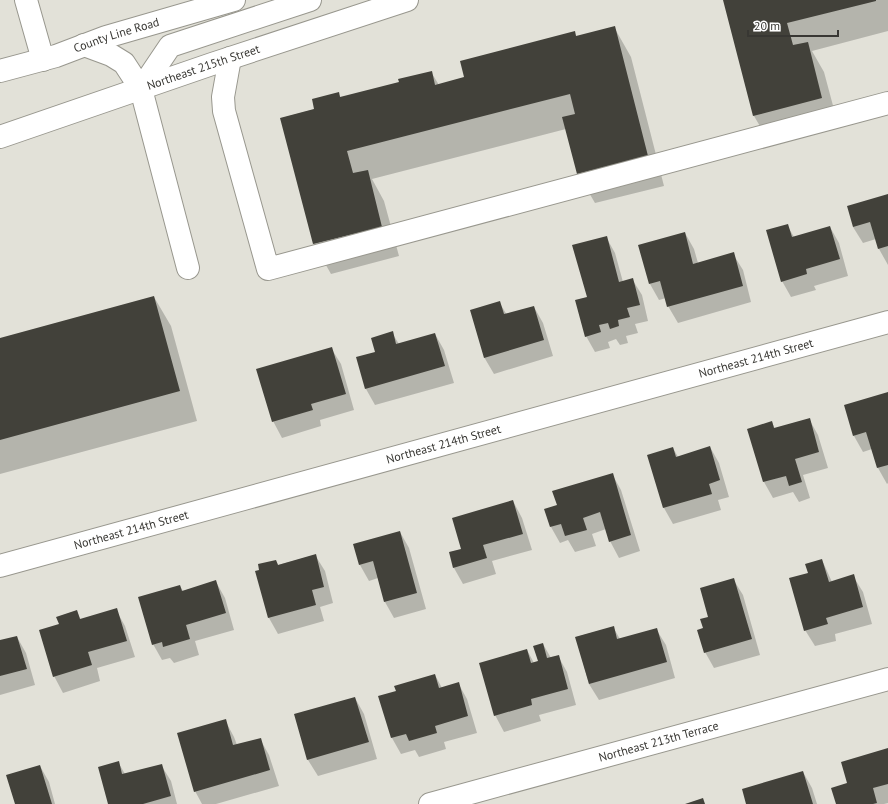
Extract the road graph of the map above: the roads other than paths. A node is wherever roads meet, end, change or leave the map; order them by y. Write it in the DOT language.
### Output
graph roads {
  1 [pos="26,0"];
  2 [pos="234,0"];
  3 [pos="310,0"];
  4 [pos="407,0"];
  5 [pos="200,5"];
  6 [pos="84,45"];
  7 [pos="230,58"];
  8 [pos="43,60"];
  9 [pos="0,71"];
  10 [pos="141,89"];
  11 [pos="888,103"];
  12 [pos="0,137"];
  13 [pos="188,268"];
  14 [pos="888,322"];
  15 [pos="0,566"];
  16 [pos="888,679"];
  17 [pos="430,804"];
  1 -- 8 [label="street"];
  2 -- 5 [label="street, County Line Road"];
  3 -- 10 [label="street"];
  4 -- 7 [label="street, Northeast 215th Street"];
  5 -- 6 [label="street, County Line Road"];
  6 -- 8 [label="street, County Line Road"];
  6 -- 10 [label="street"];
  7 -- 10 [label="street, Northeast 215th Street"];
  7 -- 11 [label="street"];
  8 -- 9 [label="street, County Line Road"];
  10 -- 12 [label="street, Northeast 215th Street"];
  10 -- 13 [label="street"];
  14 -- 15 [label="street, Northeast 214th Street"];
  16 -- 17 [label="street, Northeast 213th Terrace"];
}
